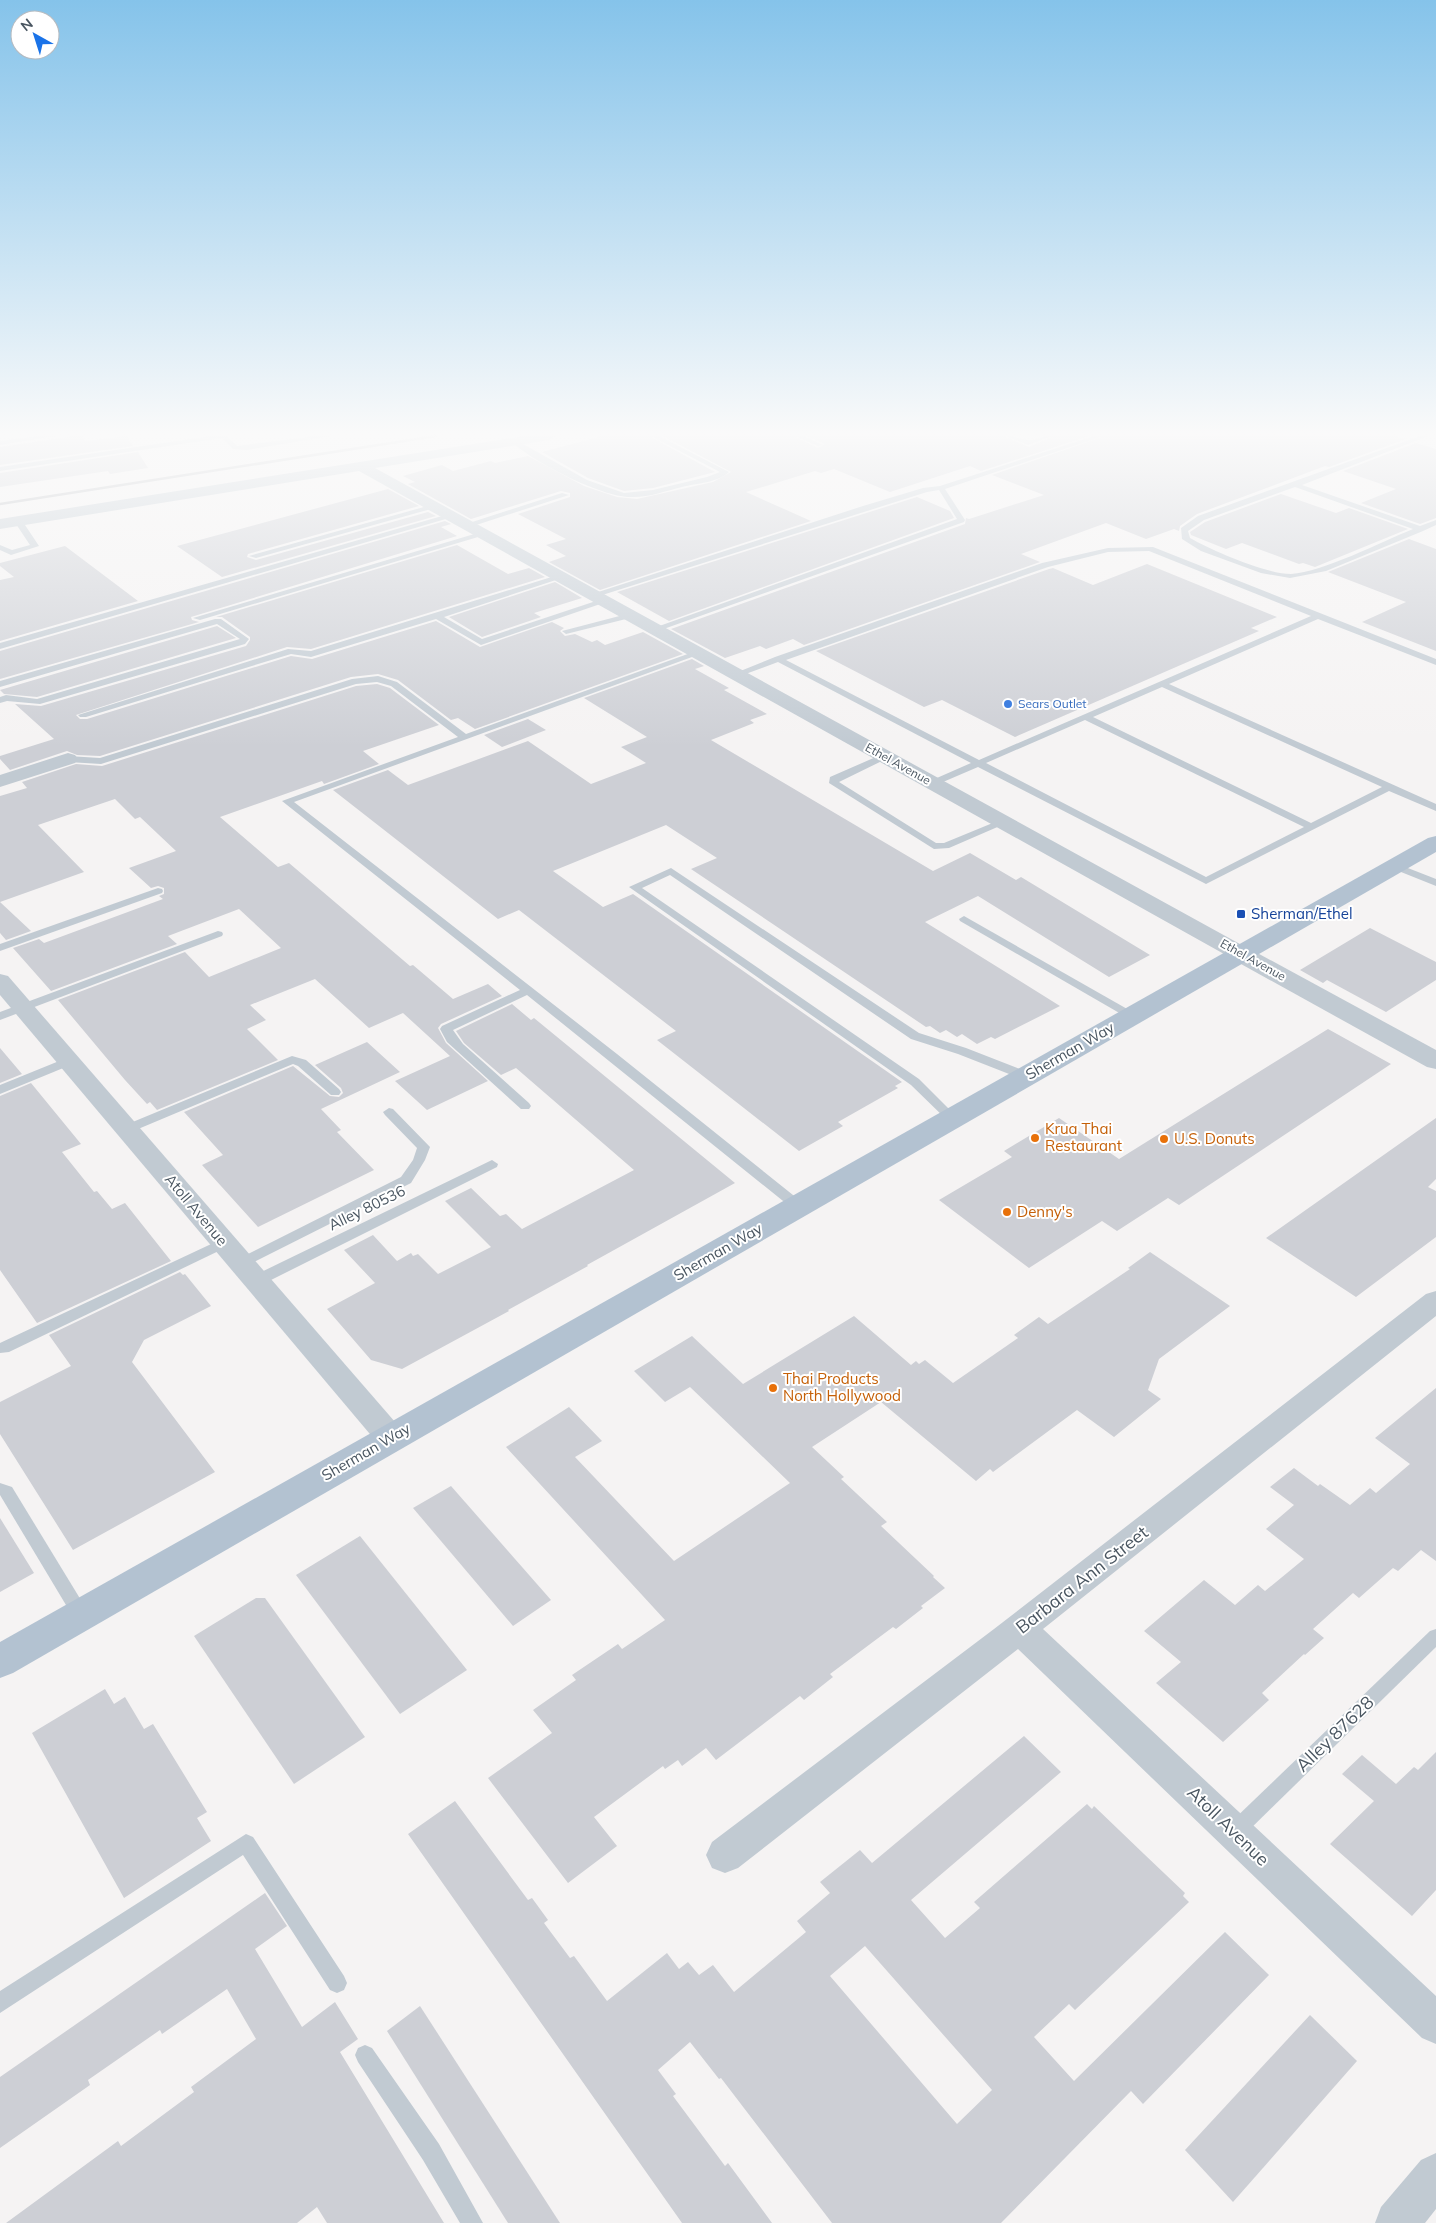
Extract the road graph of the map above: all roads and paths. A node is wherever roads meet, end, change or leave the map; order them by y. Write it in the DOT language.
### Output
graph roads {
  1 [pos="31,540"];
  2 [pos="313,540"];
  3 [pos="390,540"];
  4 [pos="464,540"];
  5 [pos="494,540"];
  6 [pos="772,540"];
  7 [pos="905,540"];
  8 [pos="1189,540"];
  9 [pos="1394,540"];
  10 [pos="0,548"];
  11 [pos="253,556"];
  12 [pos="561,577"];
  13 [pos="599,598"];
  14 [pos="437,616"];
  15 [pos="631,616"];
  16 [pos="1318,616"];
  17 [pos="654,629"];
  18 [pos="566,631"];
  19 [pos="0,646"];
  20 [pos="699,653"];
  21 [pos="778,659"];
  22 [pos="1436,662"];
  23 [pos="0,674"];
  24 [pos="737,674"];
  25 [pos="0,684"];
  26 [pos="1162,684"];
  27 [pos="0,700"];
  28 [pos="83,715"];
  29 [pos="1085,717"];
  30 [pos="464,737"];
  31 [pos="885,756"];
  32 [pos="68,760"];
  33 [pos="979,763"];
  34 [pos="0,781"];
  35 [pos="933,783"];
  36 [pos="1389,787"];
  37 [pos="1436,808"];
  38 [pos="1004,822"];
  39 [pos="1312,827"];
  40 [pos="1436,842"];
  41 [pos="1395,866"];
  42 [pos="1436,883"];
  43 [pos="158,891"];
  44 [pos="964,919"];
  45 [pos="218,934"];
  46 [pos="0,948"];
  47 [pos="1241,954"];
  48 [pos="0,981"];
  49 [pos="528,990"];
  50 [pos="11,1011"];
  51 [pos="1132,1016"];
  52 [pos="69,1061"];
  53 [pos="1436,1061"];
  54 [pos="1026,1076"];
  55 [pos="0,1090"];
  56 [pos="335,1092"];
  57 [pos="525,1106"];
  58 [pos="390,1112"];
  59 [pos="952,1118"];
  60 [pos="127,1129"];
  61 [pos="492,1164"];
  62 [pos="798,1206"];
  63 [pos="224,1243"];
  64 [pos="249,1272"];
  65 [pos="1436,1301"];
  66 [pos="0,1348"];
  67 [pos="391,1438"];
  68 [pos="0,1489"];
  69 [pos="81,1615"];
  70 [pos="1020,1629"];
  71 [pos="1436,1636"];
  72 [pos="0,1661"];
  73 [pos="1234,1832"];
  74 [pos="725,1855"];
  75 [pos="337,1983"];
  76 [pos="0,2002"];
  77 [pos="1436,2024"];
  78 [pos="365,2054"];
  79 [pos="1436,2175"];
  80 [pos="472,2223"];
  81 [pos="1398,2223"];
  1 -- 10 [label="lane"];
  2 -- 11 [label="lane"];
  3 -- 19 [label="lane"];
  4 -- 23 [label="lane"];
  5 -- 12 [label="street, Ethel Avenue"];
  6 -- 13 [label="lane"];
  7 -- 17 [label="lane"];
  8 -- 9 [label="lane"];
  12 -- 13 [label="street, Ethel Avenue"];
  12 -- 14 [label="lane"];
  13 -- 14 [label="lane"];
  13 -- 15 [label="street, Ethel Avenue"];
  14 -- 28 [label="lane"];
  15 -- 17 [label="street, Ethel Avenue"];
  15 -- 18 [label="lane"];
  16 -- 21 [label="lane"];
  16 -- 22 [label="lane"];
  16 -- 26 [label="lane"];
  17 -- 20 [label="street, Ethel Avenue"];
  20 -- 24 [label="street, Ethel Avenue"];
  20 -- 30 [label="lane"];
  21 -- 24 [label="lane"];
  21 -- 33 [label="lane"];
  24 -- 31 [label="street, Ethel Avenue"];
  25 -- 27 [label="lane"];
  26 -- 29 [label="lane"];
  26 -- 36 [label="lane"];
  29 -- 33 [label="lane"];
  29 -- 39 [label="lane"];
  30 -- 32 [label="lane"];
  30 -- 49 [label="lane"];
  31 -- 35 [label="street, Ethel Avenue"];
  31 -- 38 [label="lane"];
  32 -- 34 [label="street"];
  33 -- 35 [label="lane"];
  33 -- 39 [label="lane"];
  35 -- 38 [label="street, Ethel Avenue"];
  36 -- 37 [label="lane"];
  36 -- 39 [label="lane"];
  38 -- 47 [label="street, Ethel Avenue"];
  40 -- 41 [label="main road, Sherman Way"];
  41 -- 42 [label="lane"];
  41 -- 47 [label="main road, Sherman Way"];
  43 -- 46 [label="lane"];
  44 -- 51 [label="lane"];
  45 -- 50 [label="lane"];
  47 -- 51 [label="main road, Sherman Way"];
  47 -- 53 [label="street, Ethel Avenue"];
  48 -- 50 [label="street, Atoll Avenue"];
  49 -- 57 [label="lane"];
  49 -- 62 [label="lane"];
  50 -- 52 [label="street, Atoll Avenue"];
  51 -- 54 [label="main road, Sherman Way"];
  52 -- 55 [label="lane"];
  52 -- 60 [label="street, Atoll Avenue"];
  54 -- 59 [label="main road, Sherman Way"];
  54 -- 59 [label="lane"];
  56 -- 60 [label="lane"];
  58 -- 64 [label="lane"];
  59 -- 62 [label="main road, Sherman Way"];
  60 -- 63 [label="street, Atoll Avenue"];
  61 -- 64 [label="lane, Alley 80536"];
  62 -- 67 [label="main road, Sherman Way"];
  63 -- 64 [label="street, Atoll Avenue"];
  63 -- 66 [label="lane"];
  64 -- 67 [label="street, Atoll Avenue"];
  65 -- 70 [label="street, Barbara Ann Street"];
  67 -- 69 [label="main road, Sherman Way"];
  68 -- 69 [label="lane"];
  69 -- 72 [label="main road, Sherman Way"];
  70 -- 73 [label="street, Atoll Avenue"];
  70 -- 74 [label="street, Barbara Ann Street"];
  71 -- 73 [label="lane, Alley 87628"];
  73 -- 77 [label="street, Atoll Avenue"];
  75 -- 76 [label="lane"];
  78 -- 80 [label="lane"];
  79 -- 81 [label="street"];
}
